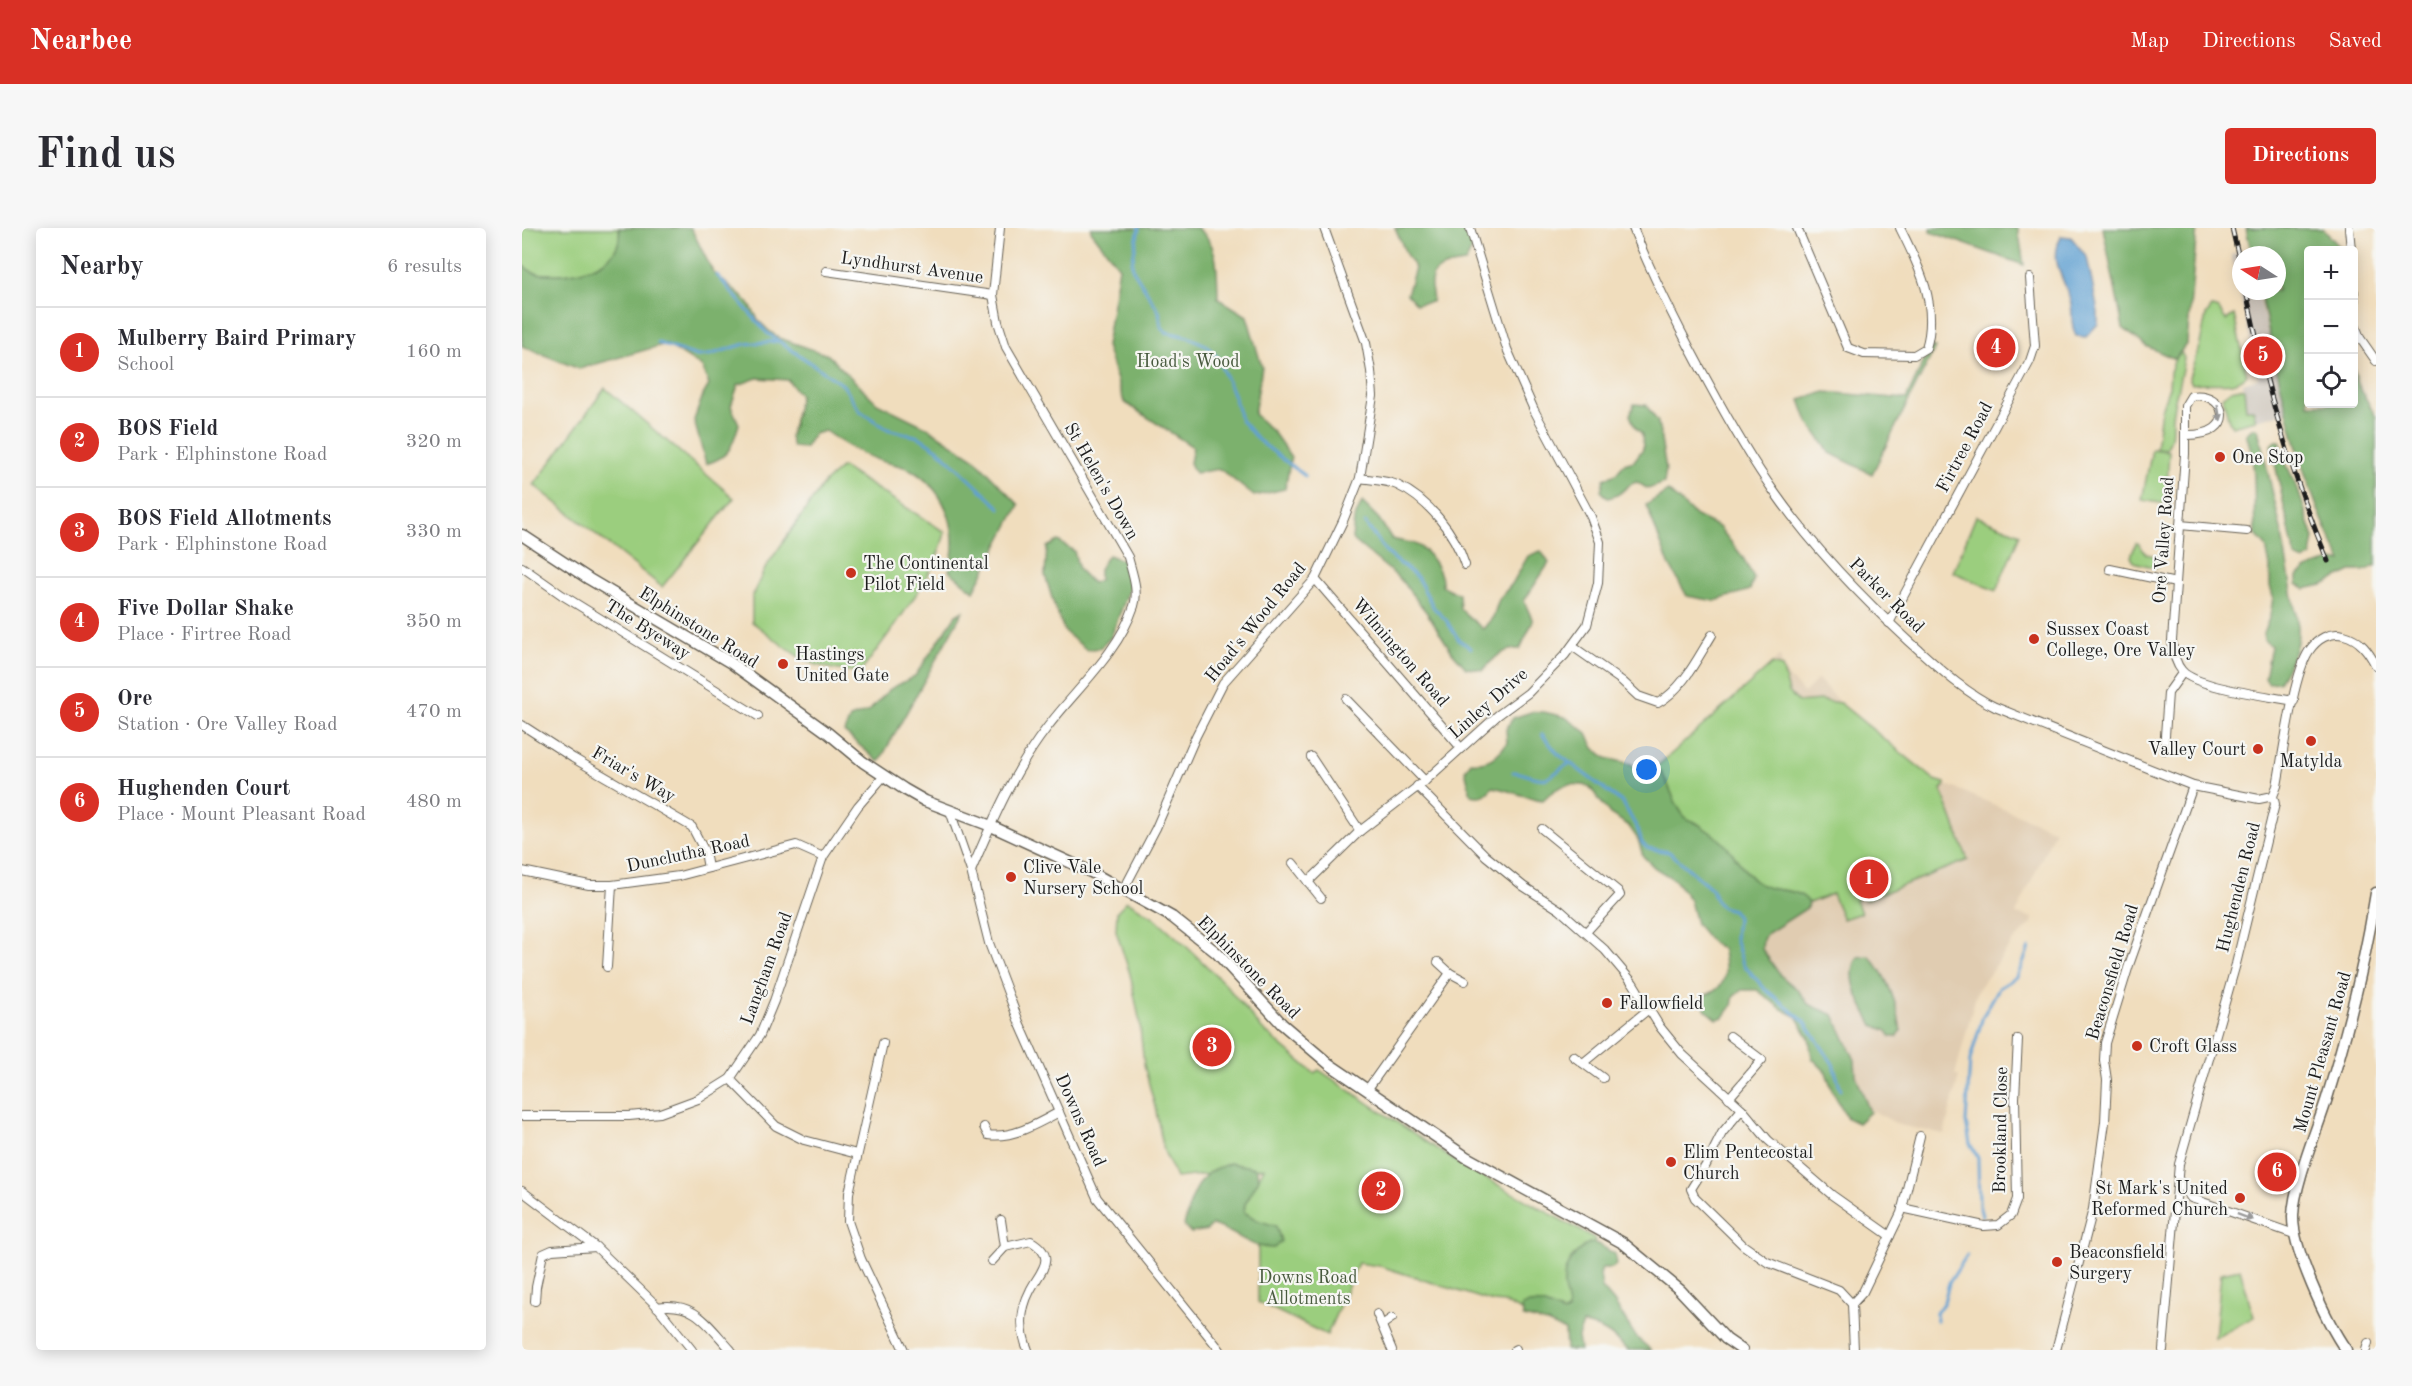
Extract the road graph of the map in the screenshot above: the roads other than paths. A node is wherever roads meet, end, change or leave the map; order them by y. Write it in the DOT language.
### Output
graph roads {
  1 [pos="1000,228"];
  2 [pos="1324,228"];
  3 [pos="1470,228"];
  4 [pos="1634,228"];
  5 [pos="1797,228"];
  6 [pos="1900,228"];
  7 [pos="2349,228"];
  8 [pos="2351,246"];
  9 [pos="826,271"];
  10 [pos="2030,278"];
  11 [pos="993,295"];
  12 [pos="2354,300"];
  13 [pos="2376,361"];
  14 [pos="2186,435"];
  15 [pos="1360,477"];
  16 [pos="2180,525"];
  17 [pos="2247,531"];
  18 [pos="522,535"];
  19 [pos="1466,565"];
  20 [pos="522,567"];
  21 [pos="2110,568"];
  22 [pos="1315,579"];
  23 [pos="2176,583"];
  24 [pos="1889,622"];
  25 [pos="1712,635"];
  26 [pos="1572,646"];
  27 [pos="2376,666"];
  28 [pos="2183,672"];
  29 [pos="1346,699"];
  30 [pos="2294,701"];
  31 [pos="758,716"];
  32 [pos="522,725"];
  33 [pos="1461,747"];
  34 [pos="2164,750"];
  35 [pos="1311,757"];
  36 [pos="884,776"];
  37 [pos="1425,780"];
  38 [pos="1417,786"];
  39 [pos="2193,786"];
  40 [pos="2273,796"];
  41 [pos="950,811"];
  42 [pos="991,826"];
  43 [pos="1542,829"];
  44 [pos="1360,831"];
  45 [pos="823,857"];
  46 [pos="1293,863"];
  47 [pos="708,868"];
  48 [pos="522,871"];
  49 [pos="971,871"];
  50 [pos="1308,882"];
  51 [pos="612,885"];
  52 [pos="1124,889"];
  53 [pos="2376,893"];
  54 [pos="1321,898"];
  55 [pos="1586,932"];
  56 [pos="2372,951"];
  57 [pos="1438,962"];
  58 [pos="607,967"];
  59 [pos="1450,973"];
  60 [pos="1465,981"];
  61 [pos="1650,1008"];
  62 [pos="1730,1036"];
  63 [pos="2018,1039"];
  64 [pos="883,1043"];
  65 [pos="1573,1056"];
  66 [pos="1583,1063"];
  67 [pos="1603,1078"];
  68 [pos="730,1079"];
  69 [pos="1366,1090"];
  70 [pos="1730,1098"];
  71 [pos="1742,1109"];
  72 [pos="1059,1113"];
  73 [pos="522,1116"];
  74 [pos="984,1127"];
  75 [pos="1920,1136"];
  76 [pos="857,1154"];
  77 [pos="2179,1180"];
  78 [pos="522,1191"];
  79 [pos="2191,1198"];
  80 [pos="1902,1208"];
  81 [pos="2176,1216"];
  82 [pos="1001,1220"];
  83 [pos="2294,1234"];
  84 [pos="1890,1236"];
  85 [pos="596,1247"];
  86 [pos="1005,1247"];
  87 [pos="992,1261"];
  88 [pos="536,1301"];
  89 [pos="1852,1304"];
  90 [pos="657,1307"];
  91 [pos="1377,1314"];
  92 [pos="1392,1318"];
  93 [pos="1382,1325"];
  94 [pos="692,1350"];
  95 [pos="731,1350"];
  96 [pos="904,1350"];
  97 [pos="1028,1350"];
  98 [pos="1220,1350"];
  99 [pos="1392,1350"];
  100 [pos="1742,1350"];
  101 [pos="1854,1350"];
  102 [pos="2056,1350"];
  103 [pos="2163,1350"];
  104 [pos="2346,1350"];
  1 -- 11 [label="street, St Helen's Down"];
  2 -- 15 [label="street, Hoad's Wood Road"];
  3 -- 26 [label="street, Linley Drive"];
  4 -- 24 [label="street, Parker Road"];
  5 -- 6 [label="street"];
  7 -- 8 [label="street"];
  9 -- 11 [label="street, Lyndhurst Avenue"];
  10 -- 24 [label="street, Firtree Road"];
  11 -- 42 [label="street, St Helen's Down"];
  12 -- 13 [label="street"];
  14 -- 14 [label="street, Ore Valley Road, one-way"];
  14 -- 16 [label="street, Ore Valley Road"];
  15 -- 19 [label="street"];
  15 -- 22 [label="street, Hoad's Wood Road"];
  16 -- 17 [label="street"];
  16 -- 23 [label="street, Ore Valley Road"];
  18 -- 36 [label="street, Elphinstone Road"];
  20 -- 31 [label="street, The Byeway"];
  21 -- 23 [label="street"];
  22 -- 33 [label="street, Wilmington Road"];
  22 -- 52 [label="street, Hoad's Wood Road"];
  23 -- 28 [label="street, Ore Valley Road"];
  24 -- 39 [label="street, Parker Road"];
  25 -- 26 [label="street"];
  26 -- 33 [label="street, Linley Drive"];
  27 -- 30 [label="street, Hughenden Road"];
  28 -- 30 [label="street"];
  28 -- 34 [label="street"];
  29 -- 37 [label="street"];
  30 -- 40 [label="street, Hughenden Road"];
  32 -- 47 [label="street, Friar's Way"];
  33 -- 37 [label="street, Linley Drive"];
  35 -- 44 [label="street"];
  36 -- 41 [label="street, Elphinstone Road"];
  36 -- 45 [label="street, Langham Road"];
  37 -- 38 [label="street, Linley Drive"];
  38 -- 44 [label="street, Linley Drive"];
  38 -- 55 [label="street"];
  39 -- 40 [label="street, Parker Road"];
  39 -- 102 [label="street, Beaconsfield Road"];
  40 -- 77 [label="street, Hughenden Road"];
  41 -- 42 [label="street, Elphinstone Road"];
  41 -- 49 [label="street, Downs Road"];
  42 -- 49 [label="street"];
  42 -- 52 [label="street, Elphinstone Road"];
  43 -- 55 [label="street"];
  44 -- 50 [label="street, Linley Drive"];
  45 -- 47 [label="street, Dunclutha Road"];
  45 -- 68 [label="street, Langham Road"];
  46 -- 50 [label="street"];
  47 -- 51 [label="street, Dunclutha Road"];
  48 -- 51 [label="street, Dunclutha Road"];
  49 -- 72 [label="street, Downs Road"];
  50 -- 54 [label="street"];
  51 -- 58 [label="street"];
  52 -- 69 [label="street, Elphinstone Road"];
  53 -- 56 [label="street, Mount Pleasant Road"];
  55 -- 61 [label="street"];
  56 -- 83 [label="street, Mount Pleasant Road"];
  57 -- 59 [label="street"];
  59 -- 60 [label="street"];
  59 -- 69 [label="street"];
  61 -- 66 [label="street"];
  61 -- 70 [label="street"];
  62 -- 70 [label="street"];
  63 -- 80 [label="street, Brookland Close"];
  64 -- 76 [label="street"];
  65 -- 66 [label="street"];
  66 -- 67 [label="street"];
  68 -- 73 [label="street, Langham Road"];
  68 -- 76 [label="street"];
  69 -- 100 [label="street, Elphinstone Road"];
  70 -- 71 [label="street"];
  71 -- 84 [label="street"];
  71 -- 89 [label="street"];
  72 -- 74 [label="street"];
  72 -- 98 [label="street, Downs Road"];
  75 -- 80 [label="street"];
  76 -- 96 [label="street"];
  77 -- 79 [label="street"];
  77 -- 81 [label="street, Hughenden Road"];
  78 -- 85 [label="street"];
  79 -- 81 [label="street"];
  79 -- 83 [label="street, one-way"];
  80 -- 84 [label="street"];
  81 -- 103 [label="street, Hughenden Road"];
  82 -- 86 [label="street"];
  83 -- 104 [label="street, Mount Pleasant Road"];
  84 -- 89 [label="street"];
  85 -- 88 [label="street"];
  85 -- 90 [label="street"];
  86 -- 87 [label="street"];
  86 -- 97 [label="street"];
  89 -- 101 [label="street"];
  90 -- 94 [label="street"];
  90 -- 95 [label="street"];
  91 -- 93 [label="street"];
  92 -- 93 [label="street"];
  93 -- 99 [label="street"];
}
